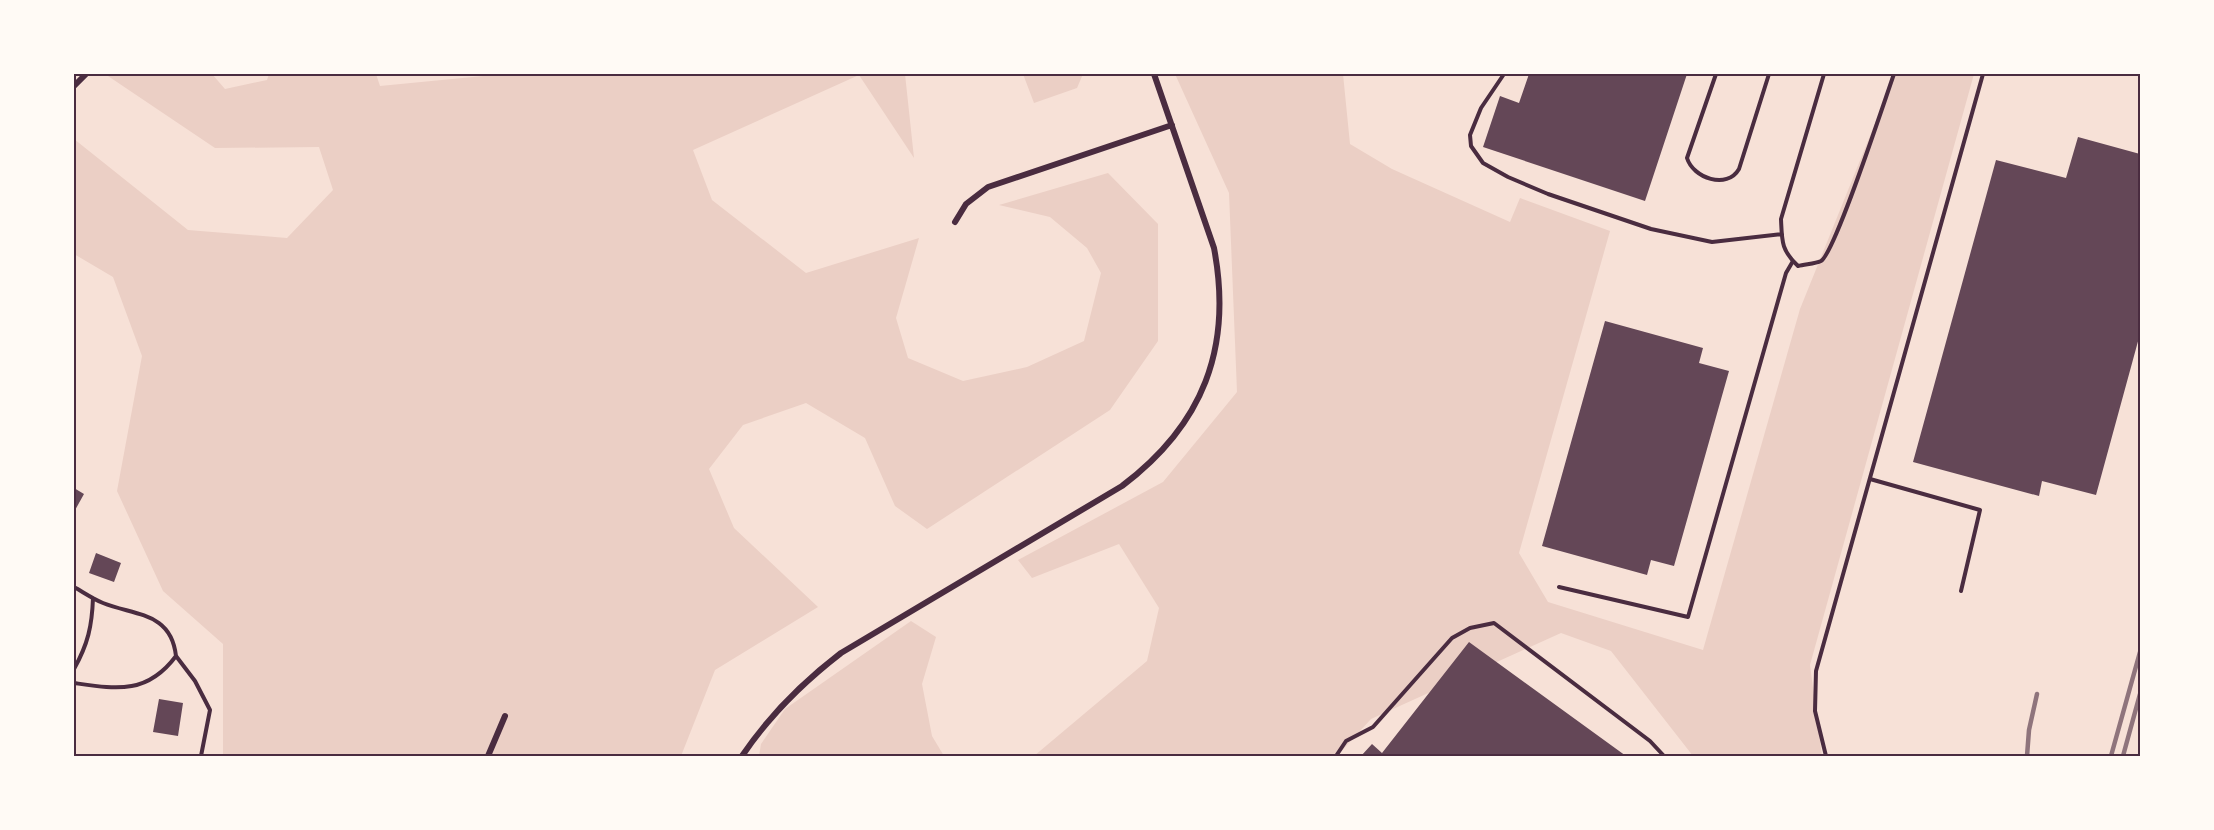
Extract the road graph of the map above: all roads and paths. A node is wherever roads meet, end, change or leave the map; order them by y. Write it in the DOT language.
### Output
graph roads {
  1 [pos="86,74"];
  2 [pos="1154,74"];
  3 [pos="1503,74"];
  4 [pos="1716,74"];
  5 [pos="1769,74"];
  6 [pos="1824,74"];
  7 [pos="1894,74"];
  8 [pos="1983,74"];
  9 [pos="74,86"];
  10 [pos="1172,125"];
  11 [pos="955,222"];
  12 [pos="1782,234"];
  13 [pos="1793,261"];
  14 [pos="1870,479"];
  15 [pos="74,587"];
  16 [pos="1559,587"];
  17 [pos="1961,591"];
  18 [pos="93,598"];
  19 [pos="176,656"];
  20 [pos="74,669"];
  21 [pos="74,683"];
  22 [pos="505,716"];
  23 [pos="201,756"];
  24 [pos="488,756"];
  25 [pos="742,756"];
  26 [pos="1336,756"];
  27 [pos="1664,756"];
  28 [pos="1826,756"];
  1 -- 9 [label="street"];
  2 -- 10 [label="street"];
  3 -- 12 [label="lane"];
  4 -- 5 [label="lane"];
  6 -- 12 [label="lane"];
  7 -- 13 [label="lane"];
  8 -- 14 [label="lane"];
  10 -- 11 [label="street"];
  10 -- 25 [label="street"];
  12 -- 13 [label="lane"];
  13 -- 16 [label="lane"];
  14 -- 17 [label="lane"];
  14 -- 28 [label="lane"];
  15 -- 18 [label="lane"];
  18 -- 19 [label="lane"];
  18 -- 20 [label="lane"];
  19 -- 21 [label="lane"];
  19 -- 23 [label="lane"];
  22 -- 24 [label="street"];
  26 -- 27 [label="lane"];
}
